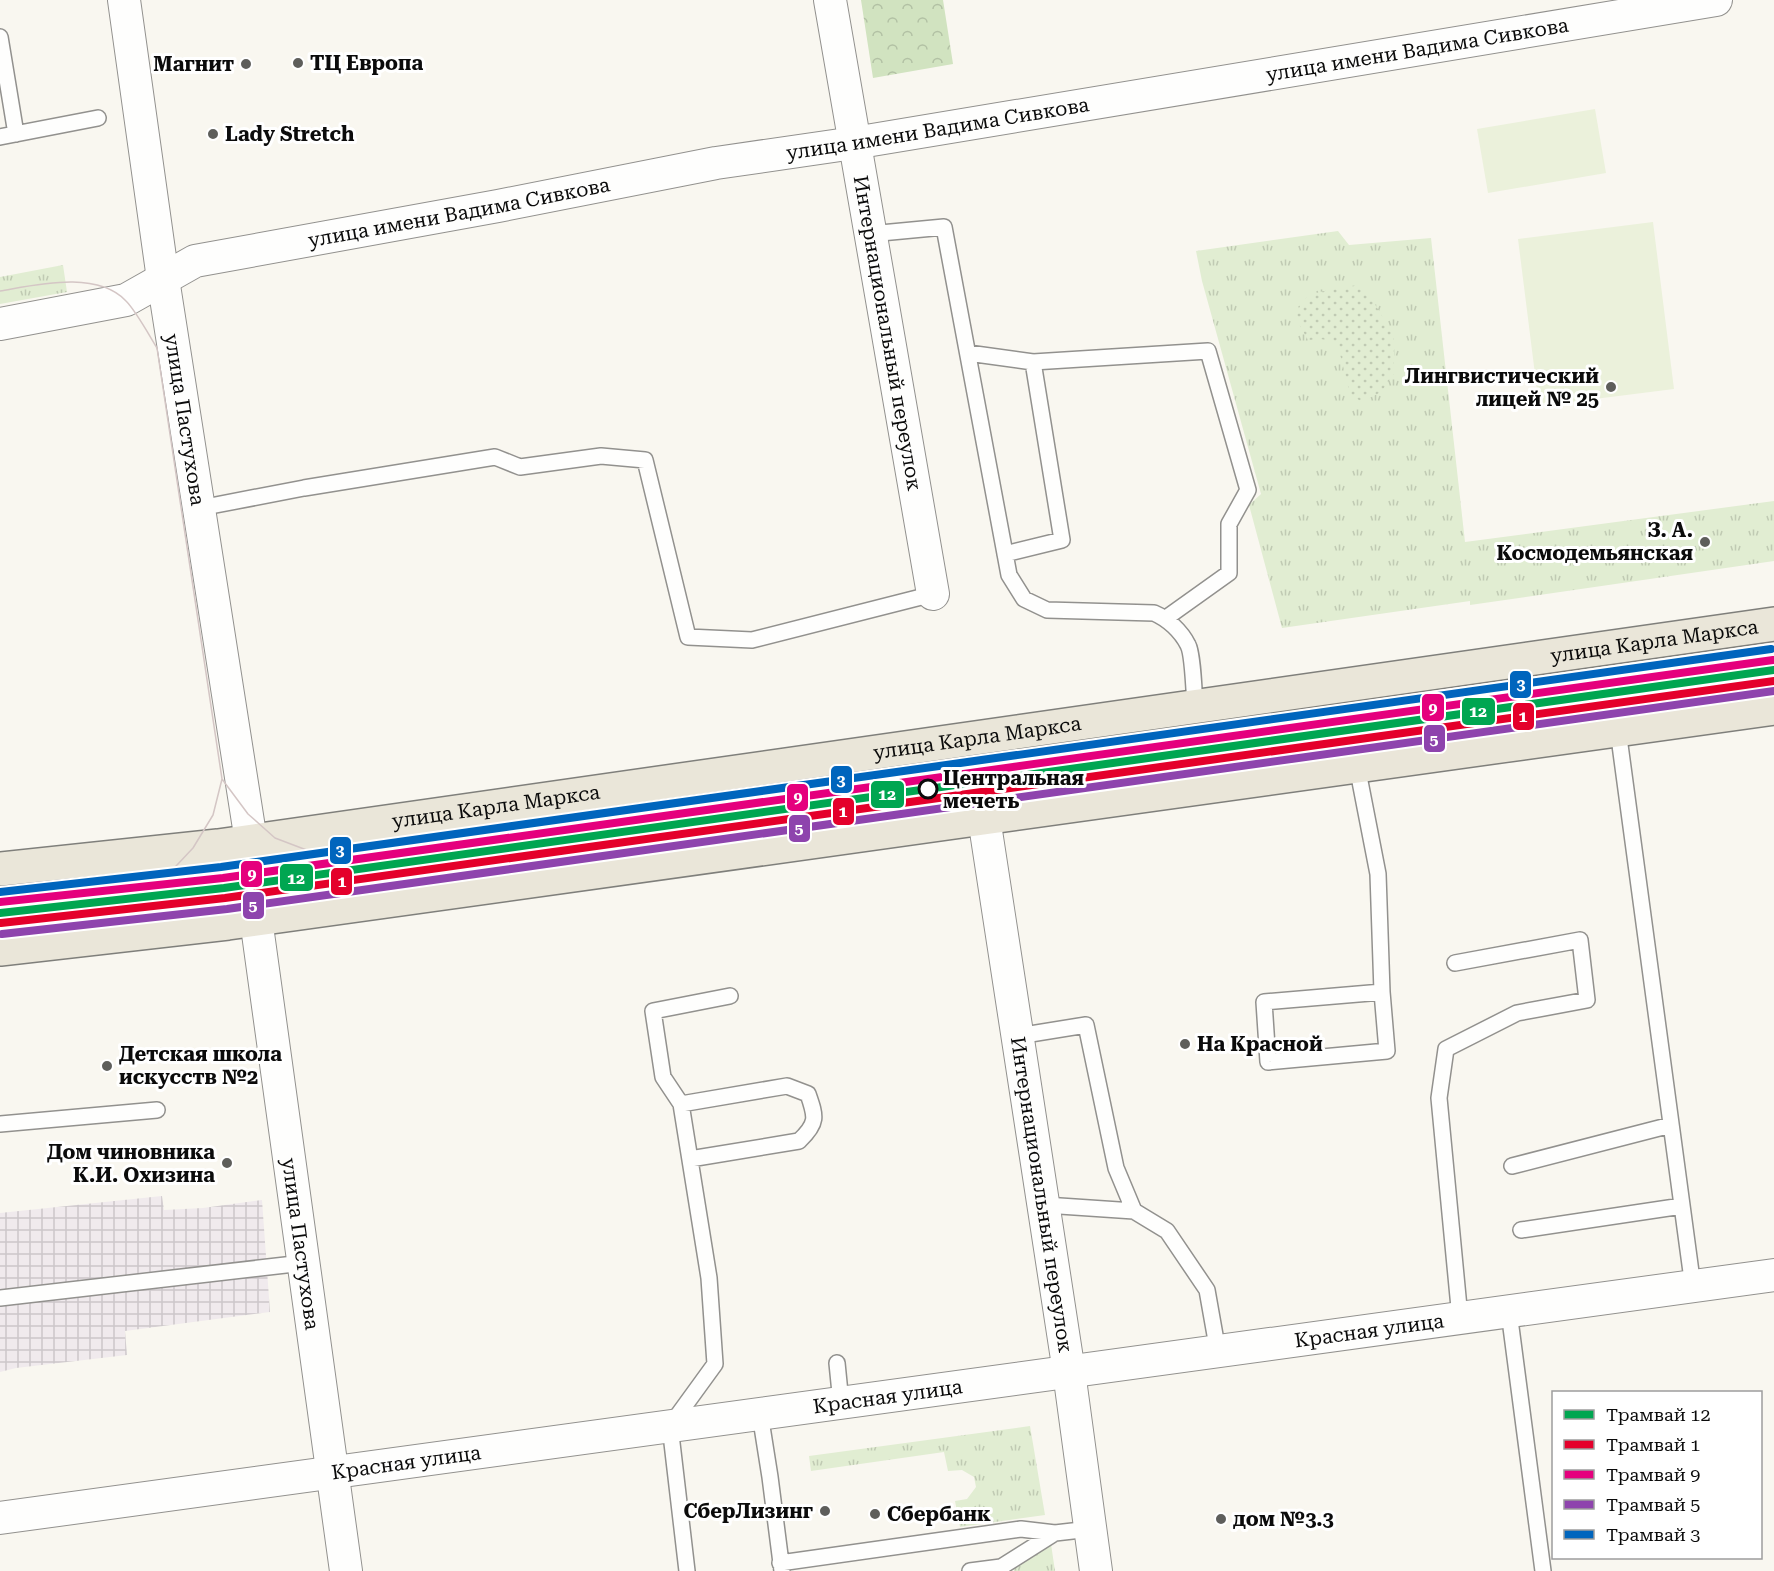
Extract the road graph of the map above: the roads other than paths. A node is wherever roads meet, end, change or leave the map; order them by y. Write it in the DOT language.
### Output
graph roads {
  1 [pos="124,0"];
  2 [pos="830,0"];
  3 [pos="1716,0"];
  4 [pos="1608,9"];
  5 [pos="0,37"];
  6 [pos="98,118"];
  7 [pos="16,134"];
  8 [pos="0,137"];
  9 [pos="854,143"];
  10 [pos="870,234"];
  11 [pos="163,279"];
  12 [pos="0,324"];
  13 [pos="968,353"];
  14 [pos="1033,362"];
  15 [pos="200,508"];
  16 [pos="1005,555"];
  17 [pos="933,594"];
  18 [pos="1166,618"];
  19 [pos="1774,624"];
  20 [pos="1196,706"];
  21 [pos="1774,708"];
  22 [pos="1618,730"];
  23 [pos="1358,766"];
  24 [pos="984,818"];
  25 [pos="251,841"];
  26 [pos="0,869"];
  27 [pos="255,919"];
  28 [pos="0,949"];
  29 [pos="1455,963"];
  30 [pos="1382,992"];
  31 [pos="730,996"];
  32 [pos="1018,1036"];
  33 [pos="681,1104"];
  34 [pos="157,1110"];
  35 [pos="0,1124"];
  36 [pos="1671,1125"];
  37 [pos="690,1159"];
  38 [pos="1512,1166"];
  39 [pos="1044,1205"];
  40 [pos="1682,1206"];
  41 [pos="1134,1211"];
  42 [pos="1521,1230"];
  43 [pos="303,1263"];
  44 [pos="1774,1275"];
  45 [pos="1693,1287"];
  46 [pos="0,1298"];
  47 [pos="1509,1312"];
  48 [pos="1460,1318"];
  49 [pos="1218,1352"];
  50 [pos="837,1363"];
  51 [pos="1070,1372"];
  52 [pos="841,1403"];
  53 [pos="760,1414"];
  54 [pos="670,1426"];
  55 [pos="332,1472"];
  56 [pos="0,1518"];
  57 [pos="1090,1529"];
  58 [pos="1055,1533"];
  59 [pos="781,1567"];
  60 [pos="346,1571"];
  61 [pos="687,1571"];
  62 [pos="970,1571"];
  63 [pos="1096,1571"];
  64 [pos="1543,1571"];
  1 -- 11 [label="street, улица Пастухова"];
  2 -- 9 [label="street, Интернациональный переулок"];
  3 -- 4 [label="street, улица имени Вадима Сивкова"];
  4 -- 9 [label="street, улица имени Вадима Сивкова"];
  5 -- 7 [label="lane"];
  6 -- 7 [label="lane"];
  7 -- 8 [label="lane"];
  9 -- 10 [label="street, Интернациональный переулок"];
  9 -- 11 [label="street, улица имени Вадима Сивкова"];
  10 -- 13 [label="lane"];
  10 -- 17 [label="street, Интернациональный переулок"];
  11 -- 12 [label="street, улица имени Вадима Сивкова"];
  11 -- 15 [label="street, улица Пастухова"];
  13 -- 14 [label="lane"];
  13 -- 16 [label="lane"];
  14 -- 16 [label="lane"];
  14 -- 18 [label="lane"];
  15 -- 17 [label="lane"];
  15 -- 25 [label="street, улица Пастухова"];
  16 -- 18 [label="lane"];
  18 -- 20 [label="lane"];
  19 -- 20 [label="main road, улица Карла Маркса"];
  20 -- 25 [label="main road, улица Карла Маркса"];
  21 -- 22 [label="main road"];
  22 -- 23 [label="main road"];
  22 -- 36 [label="lane"];
  23 -- 24 [label="main road"];
  23 -- 30 [label="lane"];
  24 -- 27 [label="main road"];
  24 -- 32 [label="street, Интернациональный переулок"];
  25 -- 26 [label="main road, улица Карла Маркса"];
  27 -- 28 [label="main road"];
  27 -- 43 [label="street, улица Пастухова"];
  29 -- 48 [label="lane"];
  30 -- 30 [label="lane"];
  31 -- 33 [label="lane"];
  32 -- 39 [label="street, Интернациональный переулок"];
  32 -- 41 [label="lane"];
  33 -- 37 [label="lane"];
  33 -- 37 [label="lane"];
  34 -- 35 [label="lane"];
  36 -- 38 [label="lane"];
  36 -- 40 [label="lane"];
  37 -- 54 [label="lane"];
  39 -- 41 [label="lane"];
  39 -- 51 [label="street, Интернациональный переулок"];
  40 -- 42 [label="lane"];
  40 -- 45 [label="lane"];
  41 -- 49 [label="lane"];
  43 -- 46 [label="lane"];
  43 -- 55 [label="street, улица Пастухова"];
  44 -- 45 [label="street, Красная улица"];
  45 -- 47 [label="street, Красная улица"];
  47 -- 48 [label="street, Красная улица"];
  47 -- 64 [label="lane"];
  48 -- 49 [label="street, Красная улица"];
  49 -- 51 [label="street, Красная улица"];
  50 -- 52 [label="lane"];
  51 -- 52 [label="street, Красная улица"];
  51 -- 57 [label="street, Интернациональный переулок"];
  52 -- 53 [label="street, Красная улица"];
  53 -- 54 [label="street, Красная улица"];
  53 -- 59 [label="lane"];
  54 -- 55 [label="street, Красная улица"];
  54 -- 61 [label="lane"];
  55 -- 56 [label="street, Красная улица"];
  55 -- 60 [label="street, улица Пастухова"];
  57 -- 58 [label="lane"];
  57 -- 63 [label="street, Интернациональный переулок"];
  58 -- 59 [label="lane"];
  58 -- 62 [label="lane"];
}
